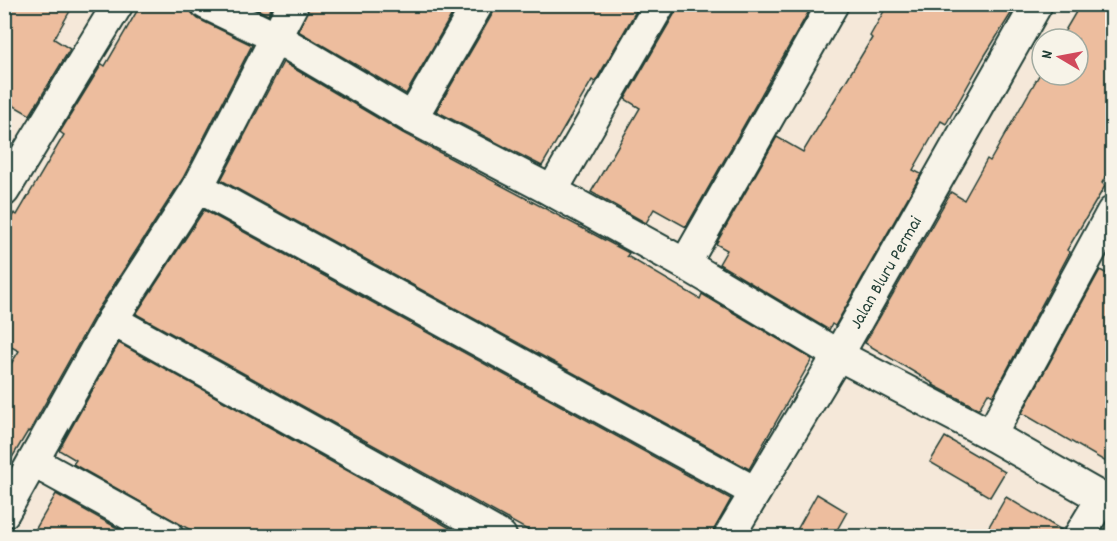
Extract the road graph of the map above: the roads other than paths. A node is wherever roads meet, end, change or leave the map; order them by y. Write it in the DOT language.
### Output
graph roads {
  1 [pos="118,4"];
  2 [pos="206,4"];
  3 [pos="292,4"];
  4 [pos="478,4"];
  5 [pos="660,4"];
  6 [pos="833,4"];
  7 [pos="1037,4"];
  8 [pos="275,37"];
  9 [pos="412,118"];
  10 [pos="198,187"];
  11 [pos="4,191"];
  12 [pos="552,191"];
  13 [pos="1113,212"];
  14 [pos="685,264"];
  15 [pos="112,320"];
  16 [pos="838,355"];
  17 [pos="991,435"];
  18 [pos="34,462"];
  19 [pos="755,492"];
  20 [pos="1107,501"];
  21 [pos="4,513"];
  22 [pos="168,537"];
  23 [pos="501,537"];
  24 [pos="729,537"];
  25 [pos="1079,537"];
  1 -- 11 [label="street"];
  2 -- 8 [label="street"];
  3 -- 8 [label="street"];
  4 -- 9 [label="street"];
  5 -- 12 [label="street"];
  6 -- 14 [label="street"];
  7 -- 16 [label="street, Jalan Bluru Permai"];
  8 -- 9 [label="street"];
  8 -- 10 [label="street"];
  9 -- 12 [label="street"];
  10 -- 15 [label="street"];
  10 -- 19 [label="street"];
  12 -- 14 [label="street"];
  13 -- 17 [label="street"];
  14 -- 16 [label="street"];
  15 -- 18 [label="street"];
  15 -- 23 [label="street"];
  16 -- 17 [label="street"];
  16 -- 19 [label="street, Jalan Bluru Permai"];
  17 -- 20 [label="street"];
  18 -- 21 [label="street"];
  18 -- 22 [label="street"];
  19 -- 24 [label="street, Jalan Bluru Permai"];
  20 -- 25 [label="street"];
}
